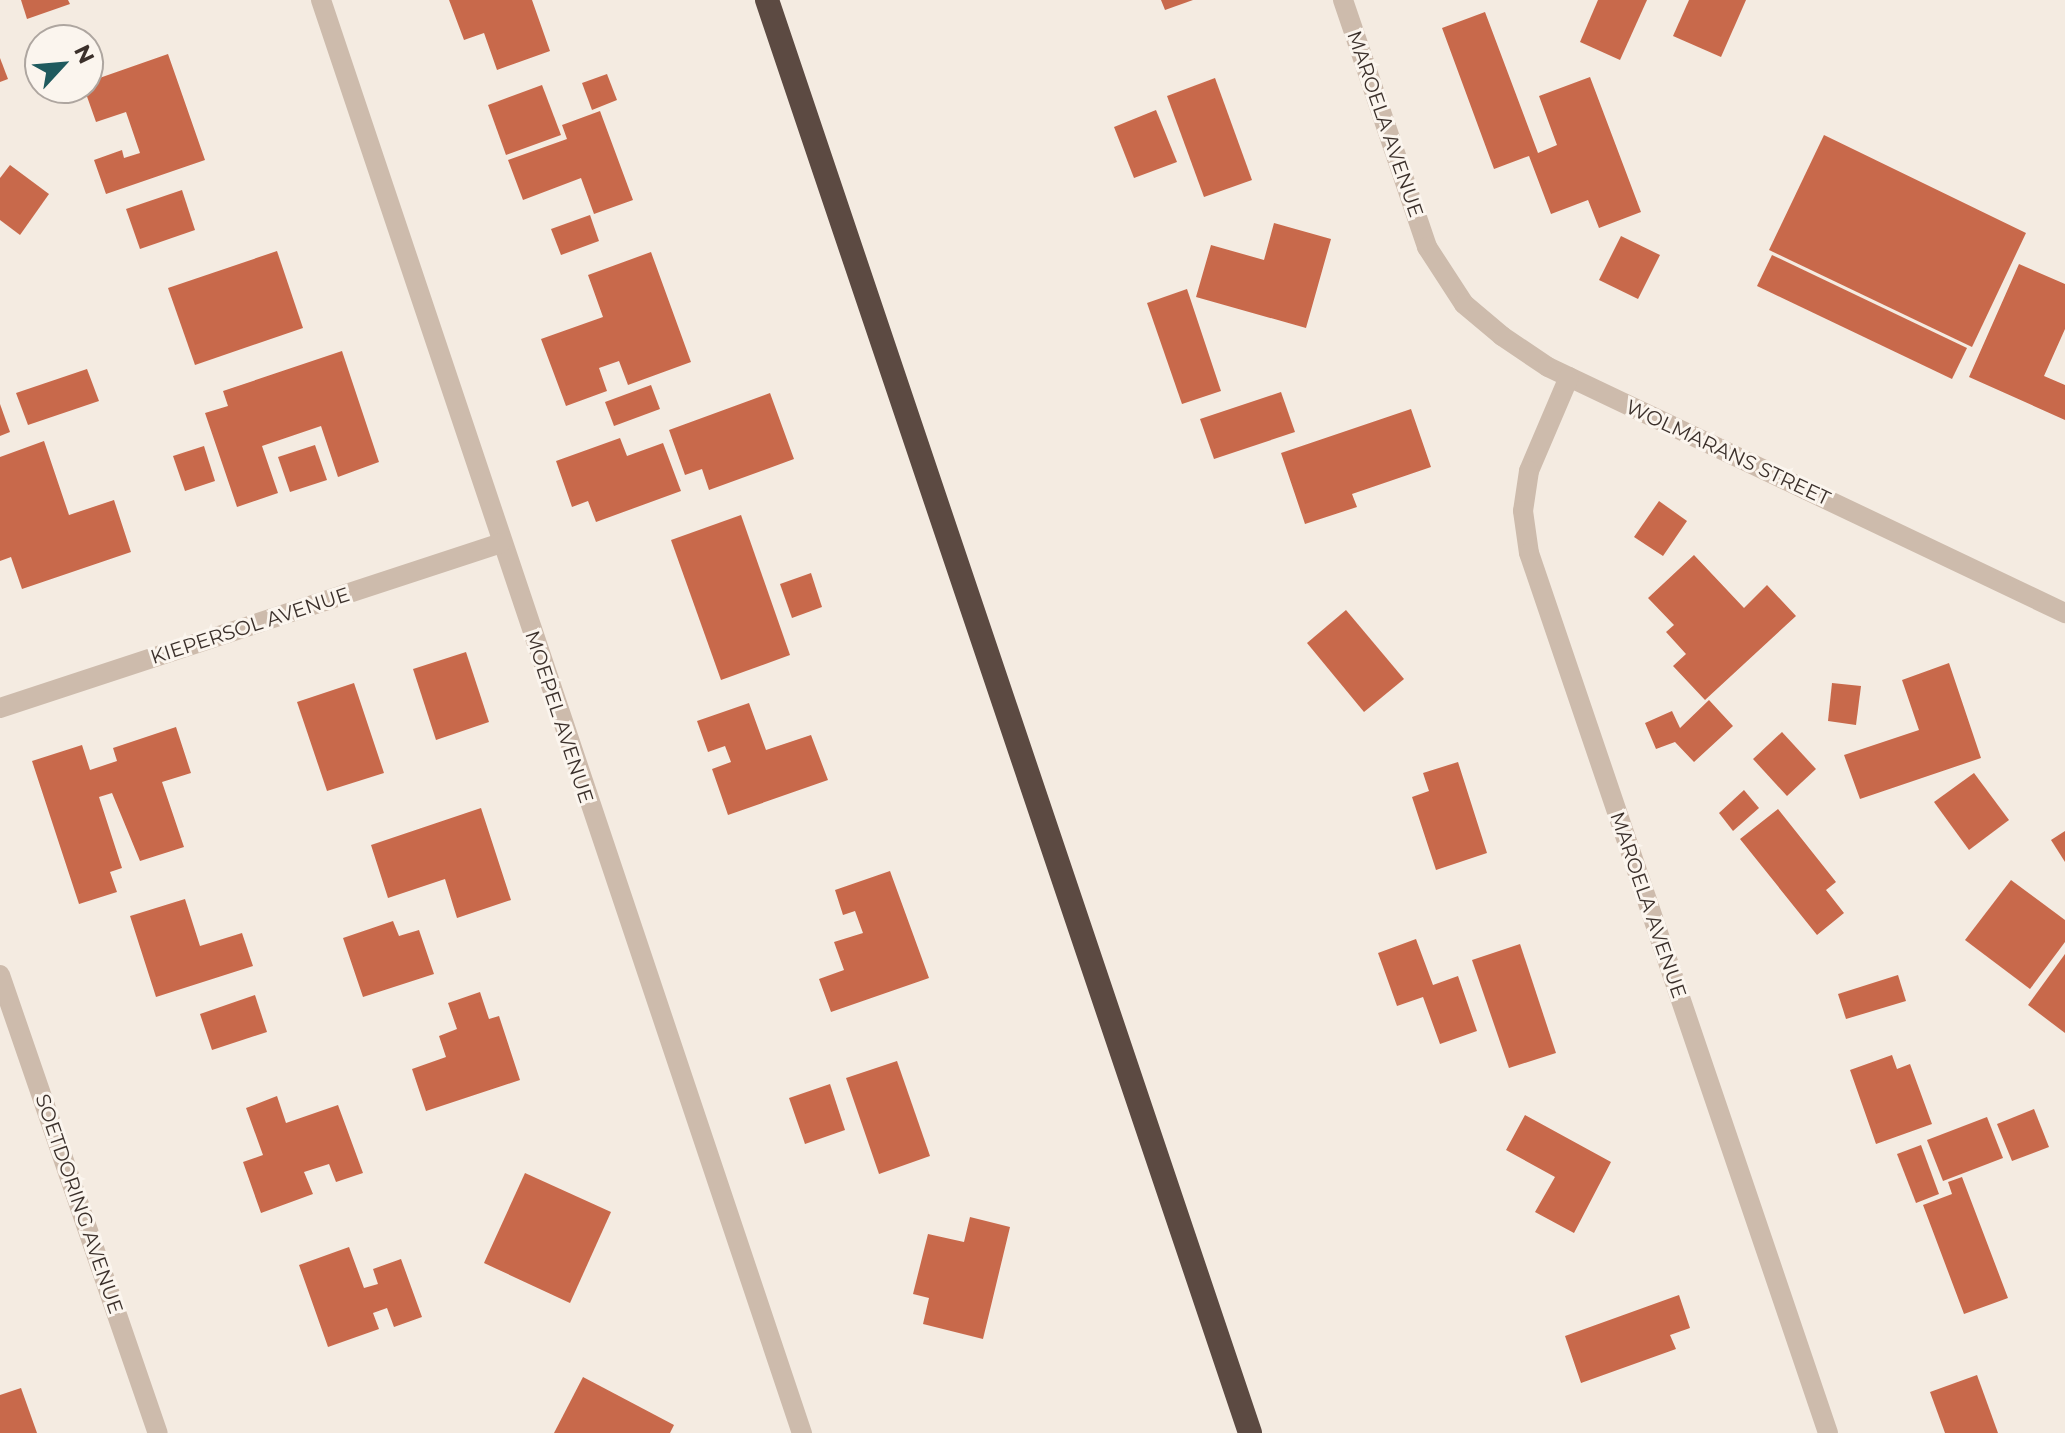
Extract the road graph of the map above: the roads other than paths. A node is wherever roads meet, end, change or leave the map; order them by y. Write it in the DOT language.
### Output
graph roads {
  1 [pos="321,0"];
  2 [pos="767,0"];
  3 [pos="1343,0"];
  4 [pos="1427,247"];
  5 [pos="1569,377"];
  6 [pos="501,543"];
  7 [pos="2065,613"];
  8 [pos="0,708"];
  9 [pos="0,975"];
  10 [pos="158,1433"];
  11 [pos="802,1433"];
  12 [pos="1250,1433"];
  13 [pos="1828,1433"];
  1 -- 6 [label="street, MOEPEL AVENUE"];
  2 -- 12 [label="highway"];
  3 -- 4 [label="street, MAROELA AVENUE"];
  4 -- 5 [label="street, WOLMARANS STREET"];
  5 -- 7 [label="street, WOLMARANS STREET"];
  5 -- 13 [label="street, MAROELA AVENUE"];
  6 -- 8 [label="street, KIEPERSOL AVENUE"];
  6 -- 11 [label="street, MOEPEL AVENUE"];
  9 -- 10 [label="street, SOETDORING AVENUE"];
}
